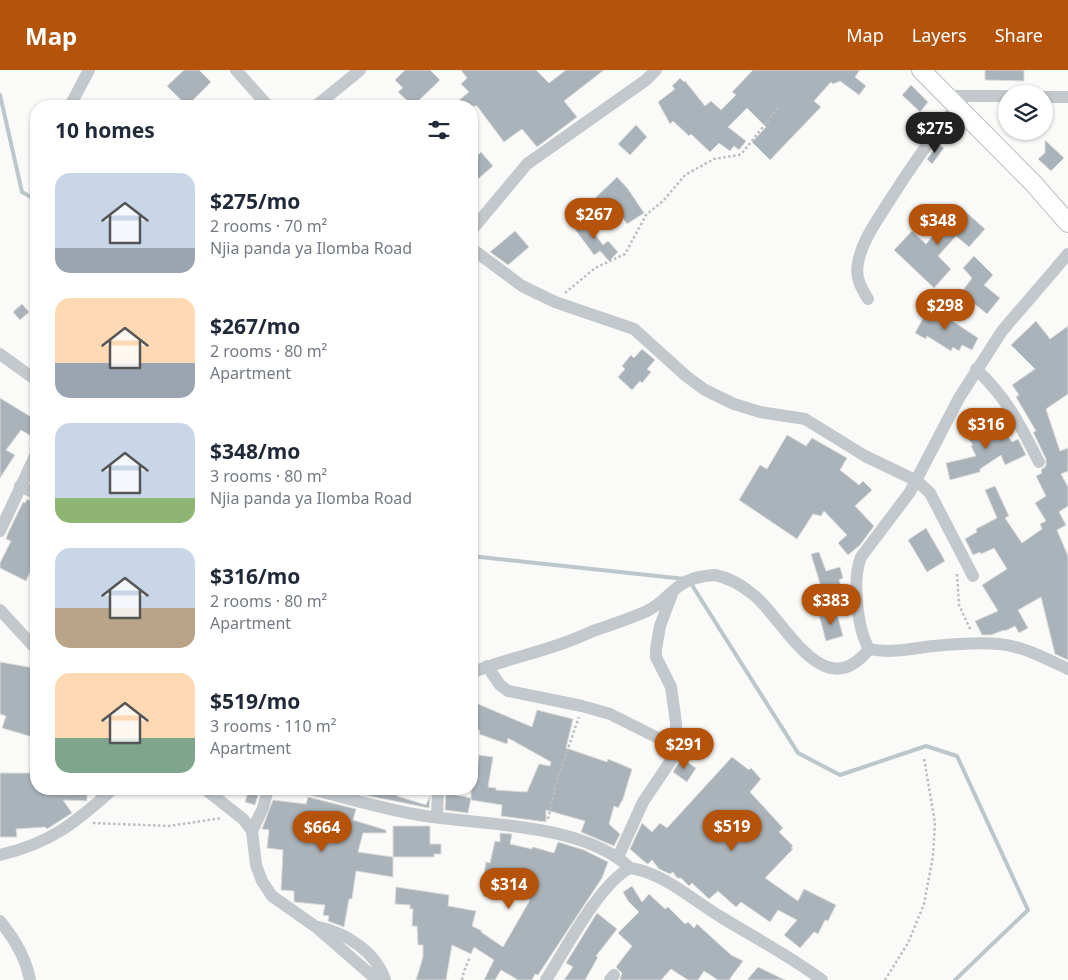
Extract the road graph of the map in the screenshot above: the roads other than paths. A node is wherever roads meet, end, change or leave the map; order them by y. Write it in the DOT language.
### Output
graph roads {
  1 [pos="90,70"];
  2 [pos="236,70"];
  3 [pos="360,70"];
  4 [pos="656,70"];
  5 [pos="921,70"];
  6 [pos="642,75"];
  7 [pos="1053,96"];
  8 [pos="998,97"];
  9 [pos="1068,97"];
  10 [pos="73,100"];
  11 [pos="263,100"];
  12 [pos="323,100"];
  13 [pos="952,101"];
  14 [pos="478,223"];
  15 [pos="1068,223"];
  16 [pos="478,253"];
  17 [pos="1068,254"];
  18 [pos="868,299"];
  19 [pos="0,354"];
  20 [pos="976,369"];
  21 [pos="30,376"];
  22 [pos="1039,462"];
  23 [pos="30,466"];
  24 [pos="917,481"];
  25 [pos="20,486"];
  26 [pos="30,491"];
  27 [pos="0,531"];
  28 [pos="973,576"];
  29 [pos="677,586"];
  30 [pos="0,610"];
  31 [pos="30,642"];
  32 [pos="870,648"];
  33 [pos="487,666"];
  34 [pos="1068,669"];
  35 [pos="478,670"];
  36 [pos="676,746"];
  37 [pos="106,795"];
  38 [pos="212,795"];
  39 [pos="266,795"];
  40 [pos="335,795"];
  41 [pos="438,795"];
  42 [pos="437,817"];
  43 [pos="252,831"];
  44 [pos="0,855"];
  45 [pos="618,857"];
  46 [pos="630,868"];
  47 [pos="0,921"];
  48 [pos="316,926"];
  49 [pos="30,980"];
  50 [pos="376,980"];
  51 [pos="385,980"];
  52 [pos="546,980"];
  53 [pos="822,980"];
  1 -- 10 [label="street"];
  2 -- 11 [label="street"];
  3 -- 12 [label="street"];
  4 -- 6 [label="street"];
  5 -- 13 [label="main road"];
  6 -- 14 [label="street"];
  7 -- 9 [label="street"];
  8 -- 13 [label="street"];
  13 -- 15 [label="main road"];
  13 -- 18 [label="street"];
  16 -- 24 [label="street"];
  17 -- 20 [label="street"];
  19 -- 21 [label="street"];
  20 -- 22 [label="street"];
  20 -- 24 [label="street"];
  23 -- 25 [label="street"];
  24 -- 28 [label="street"];
  24 -- 32 [label="street"];
  25 -- 26 [label="street"];
  25 -- 27 [label="street"];
  29 -- 32 [label="street"];
  29 -- 33 [label="street"];
  29 -- 36 [label="street"];
  30 -- 31 [label="street"];
  32 -- 34 [label="street"];
  33 -- 35 [label="street"];
  33 -- 36 [label="street"];
  36 -- 45 [label="street"];
  37 -- 44 [label="street"];
  38 -- 43 [label="street"];
  39 -- 43 [label="street"];
  40 -- 42 [label="street"];
  41 -- 42 [label="street"];
  42 -- 45 [label="street"];
  43 -- 48 [label="street"];
  45 -- 46 [label="street"];
  46 -- 52 [label="street"];
  46 -- 53 [label="street"];
  47 -- 49 [label="street"];
  48 -- 50 [label="street"];
  48 -- 51 [label="street"];
}
